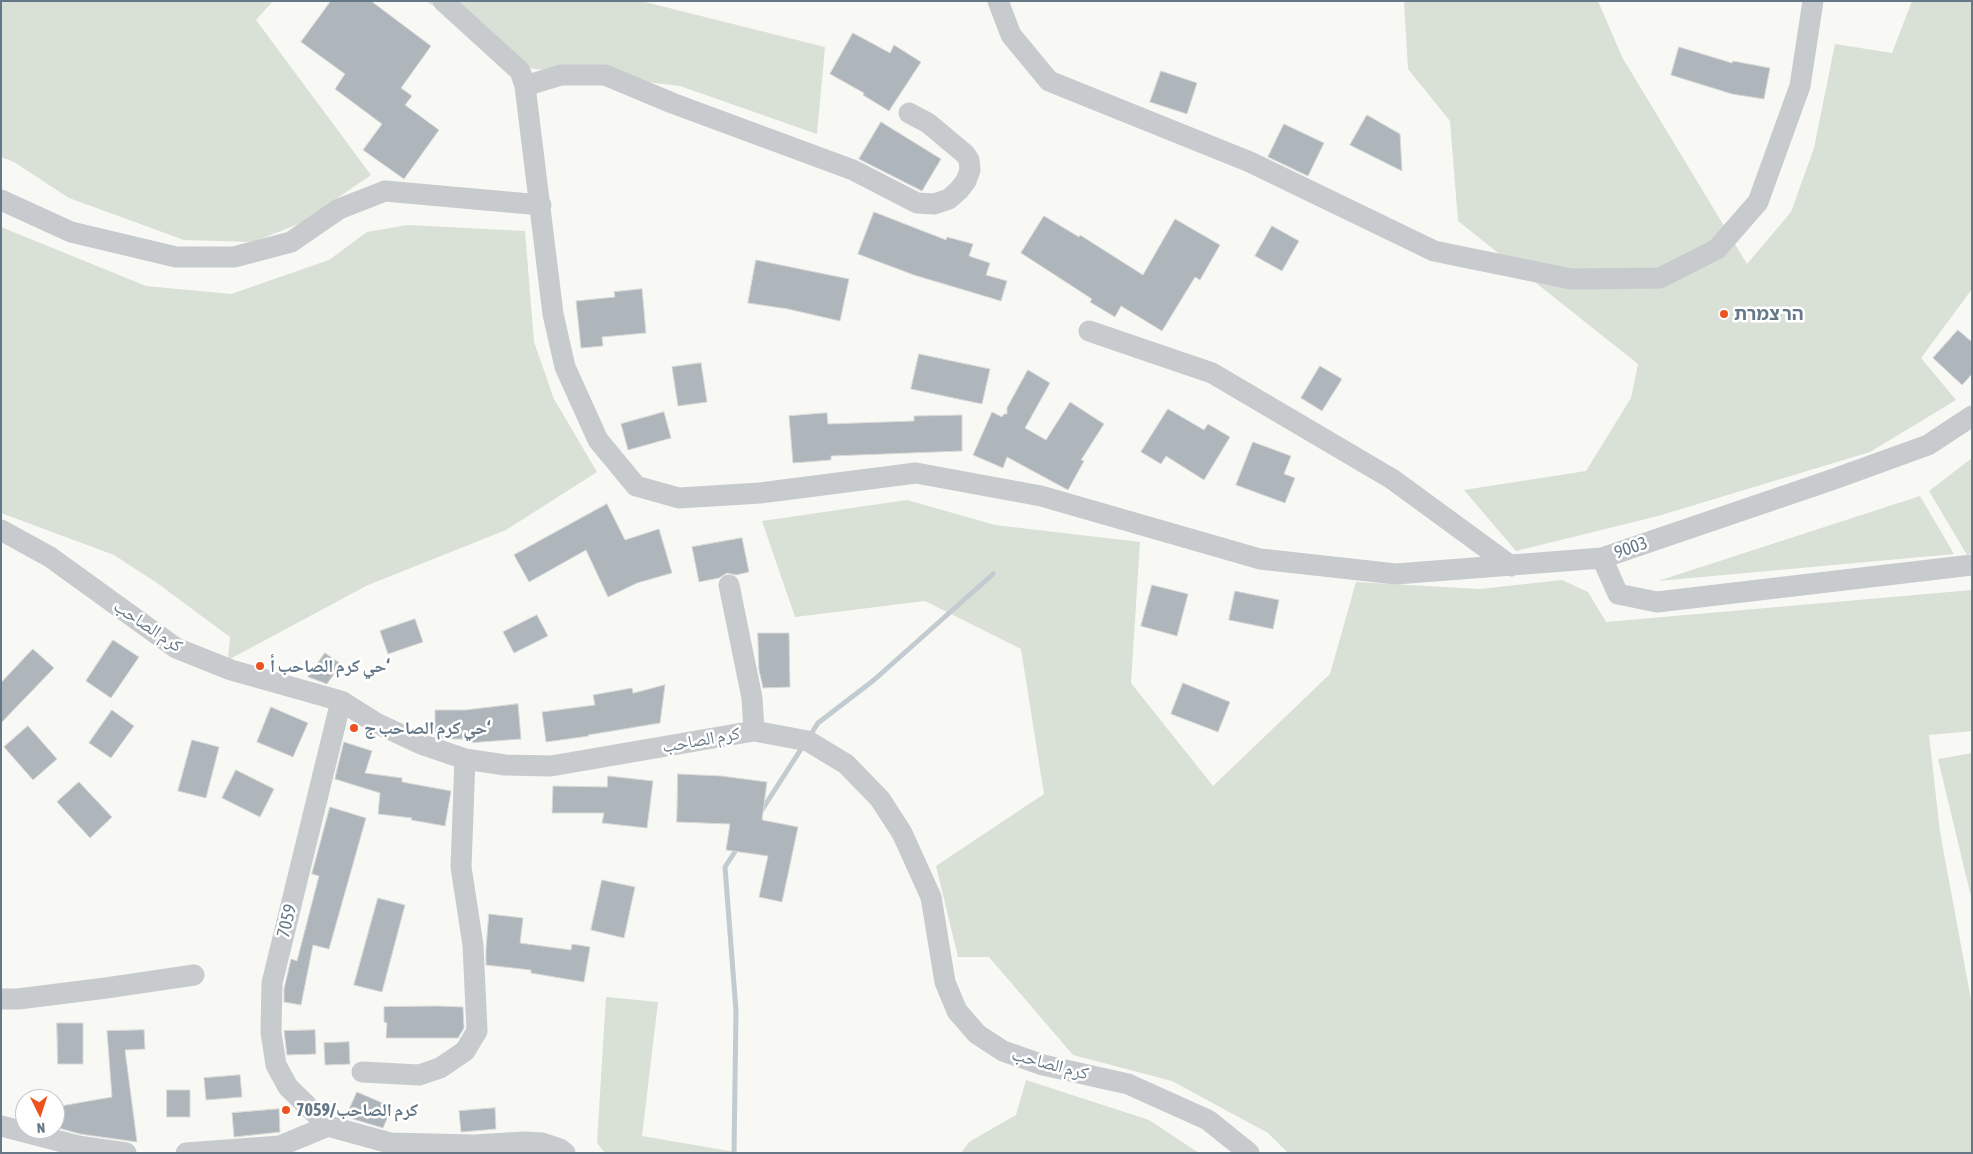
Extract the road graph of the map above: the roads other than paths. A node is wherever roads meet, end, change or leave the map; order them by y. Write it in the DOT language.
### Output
graph roads {
  1 [pos="443,1"];
  2 [pos="998,1"];
  3 [pos="1813,1"];
  4 [pos="525,86"];
  5 [pos="909,113"];
  6 [pos="1,200"];
  7 [pos="541,205"];
  8 [pos="1089,331"];
  9 [pos="1972,416"];
  10 [pos="1,530"];
  11 [pos="1602,558"];
  12 [pos="1972,565"];
  13 [pos="1511,566"];
  14 [pos="729,585"];
  15 [pos="341,701"];
  16 [pos="754,731"];
  17 [pos="465,759"];
  18 [pos="194,975"];
  19 [pos="1,998"];
  20 [pos="362,1072"];
  21 [pos="1,1126"];
  22 [pos="328,1126"];
  23 [pos="126,1153"];
  24 [pos="186,1153"];
  25 [pos="565,1153"];
  26 [pos="1249,1153"];
  1 -- 4 [label="street"];
  2 -- 3 [label="street"];
  4 -- 5 [label="street"];
  4 -- 7 [label="street"];
  6 -- 7 [label="street"];
  7 -- 13 [label="street"];
  8 -- 13 [label="street"];
  9 -- 11 [label="street, 9003"];
  10 -- 15 [label="street, كرم الصاحب"];
  11 -- 12 [label="street, 9003"];
  11 -- 13 [label="street"];
  14 -- 16 [label="street"];
  15 -- 17 [label="street, كرم الصاحب"];
  15 -- 22 [label="street, 7059"];
  16 -- 17 [label="street, كرم الصاحب"];
  16 -- 26 [label="street, كرم الصاحب"];
  17 -- 20 [label="street"];
  18 -- 19 [label="street"];
  21 -- 23 [label="street"];
  22 -- 24 [label="street"];
  22 -- 25 [label="street"];
}
